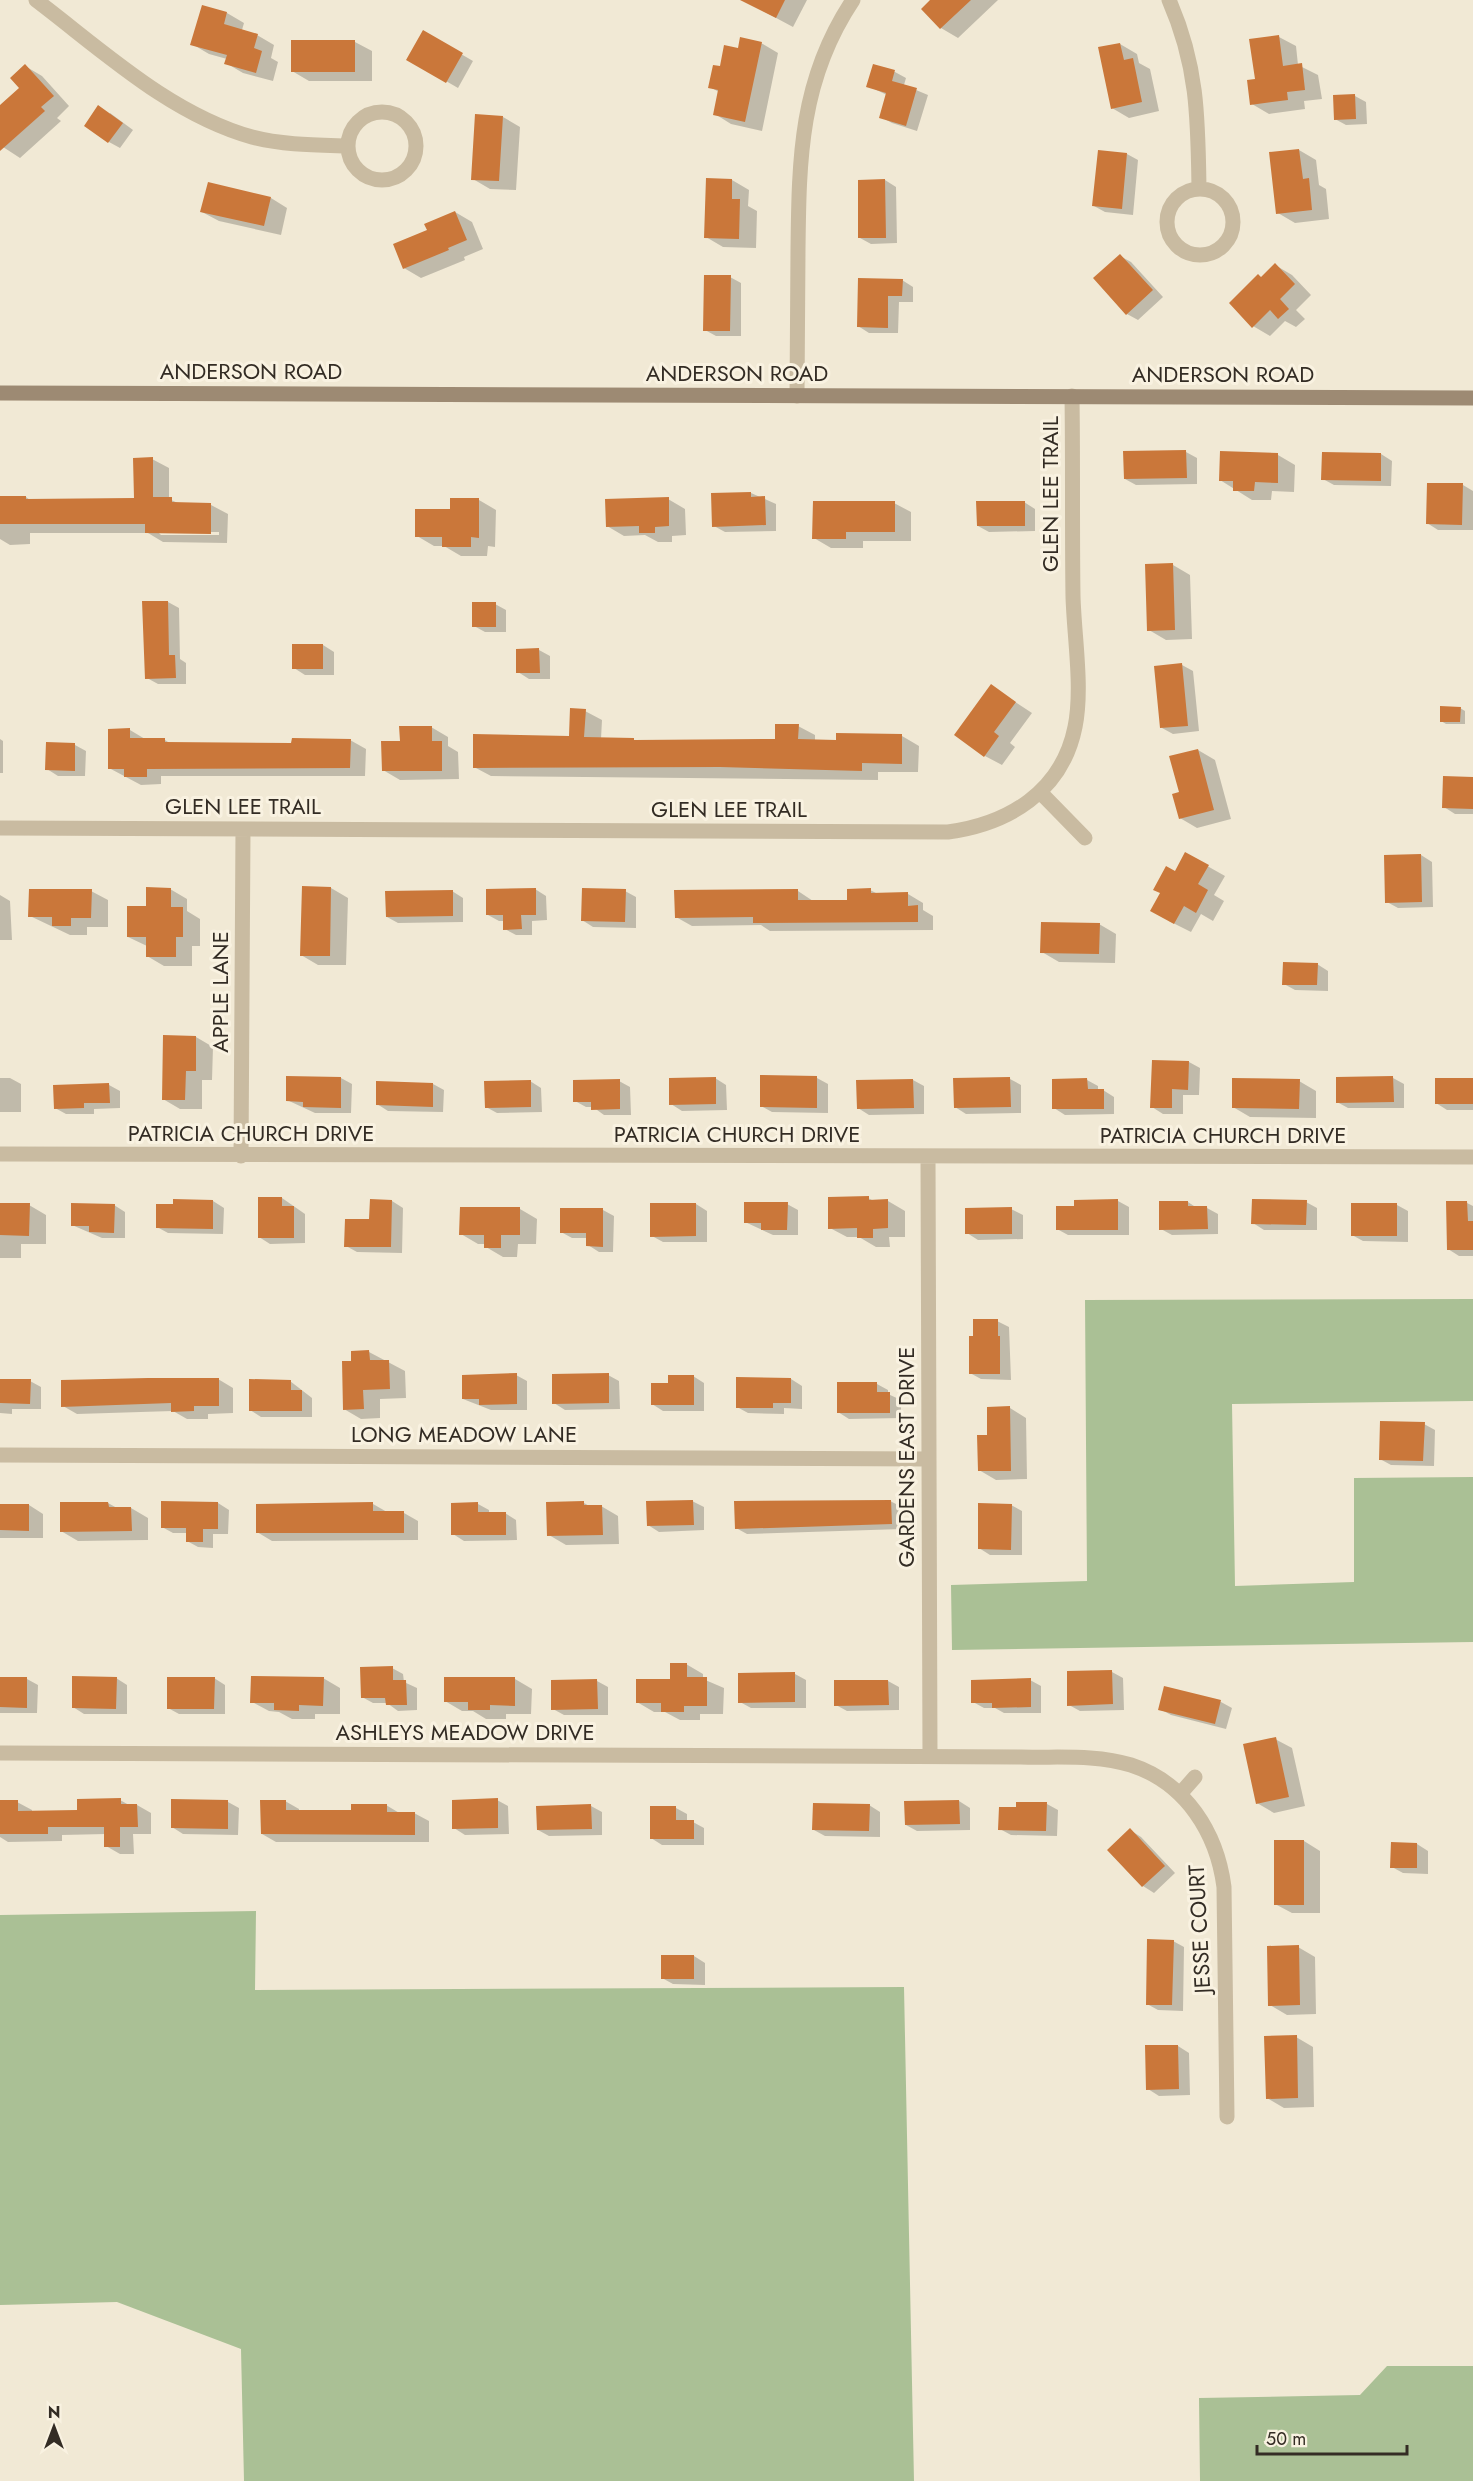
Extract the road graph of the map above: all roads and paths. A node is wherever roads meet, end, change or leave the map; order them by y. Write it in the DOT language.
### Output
graph roads {
  1 [pos="36,0"];
  2 [pos="853,0"];
  3 [pos="1169,0"];
  4 [pos="348,146"];
  5 [pos="1199,189"];
  6 [pos="0,393"];
  7 [pos="797,396"];
  8 [pos="1072,396"];
  9 [pos="1473,398"];
  10 [pos="1040,792"];
  11 [pos="0,828"];
  12 [pos="243,829"];
  13 [pos="1085,838"];
  14 [pos="0,1154"];
  15 [pos="241,1156"];
  16 [pos="928,1157"];
  17 [pos="1473,1157"];
  18 [pos="0,1455"];
  19 [pos="929,1459"];
  20 [pos="0,1754"];
  21 [pos="930,1756"];
  22 [pos="1195,1777"];
  23 [pos="1180,1794"];
  24 [pos="1227,2117"];
  1 -- 4 [label="street"];
  2 -- 7 [label="street"];
  3 -- 5 [label="street"];
  4 -- 4 [label="street"];
  5 -- 5 [label="street"];
  6 -- 7 [label="street, ANDERSON ROAD"];
  7 -- 8 [label="street, ANDERSON ROAD"];
  8 -- 9 [label="street, ANDERSON ROAD"];
  8 -- 10 [label="street, GLEN LEE TRAIL"];
  10 -- 12 [label="street, GLEN LEE TRAIL"];
  10 -- 13 [label="street"];
  11 -- 12 [label="street, GLEN LEE TRAIL"];
  12 -- 15 [label="street, APPLE LANE"];
  14 -- 15 [label="street, PATRICIA CHURCH DRIVE"];
  15 -- 16 [label="street, PATRICIA CHURCH DRIVE"];
  16 -- 17 [label="street, PATRICIA CHURCH DRIVE"];
  16 -- 19 [label="street, GARDENS EAST DRIVE"];
  18 -- 19 [label="street, LONG MEADOW LANE"];
  19 -- 21 [label="street, GARDENS EAST DRIVE"];
  20 -- 21 [label="street, ASHLEYS MEADOW DRIVE"];
  21 -- 23 [label="street, JESSE COURT"];
  22 -- 23 [label="street"];
  23 -- 24 [label="street, JESSE COURT"];
}
